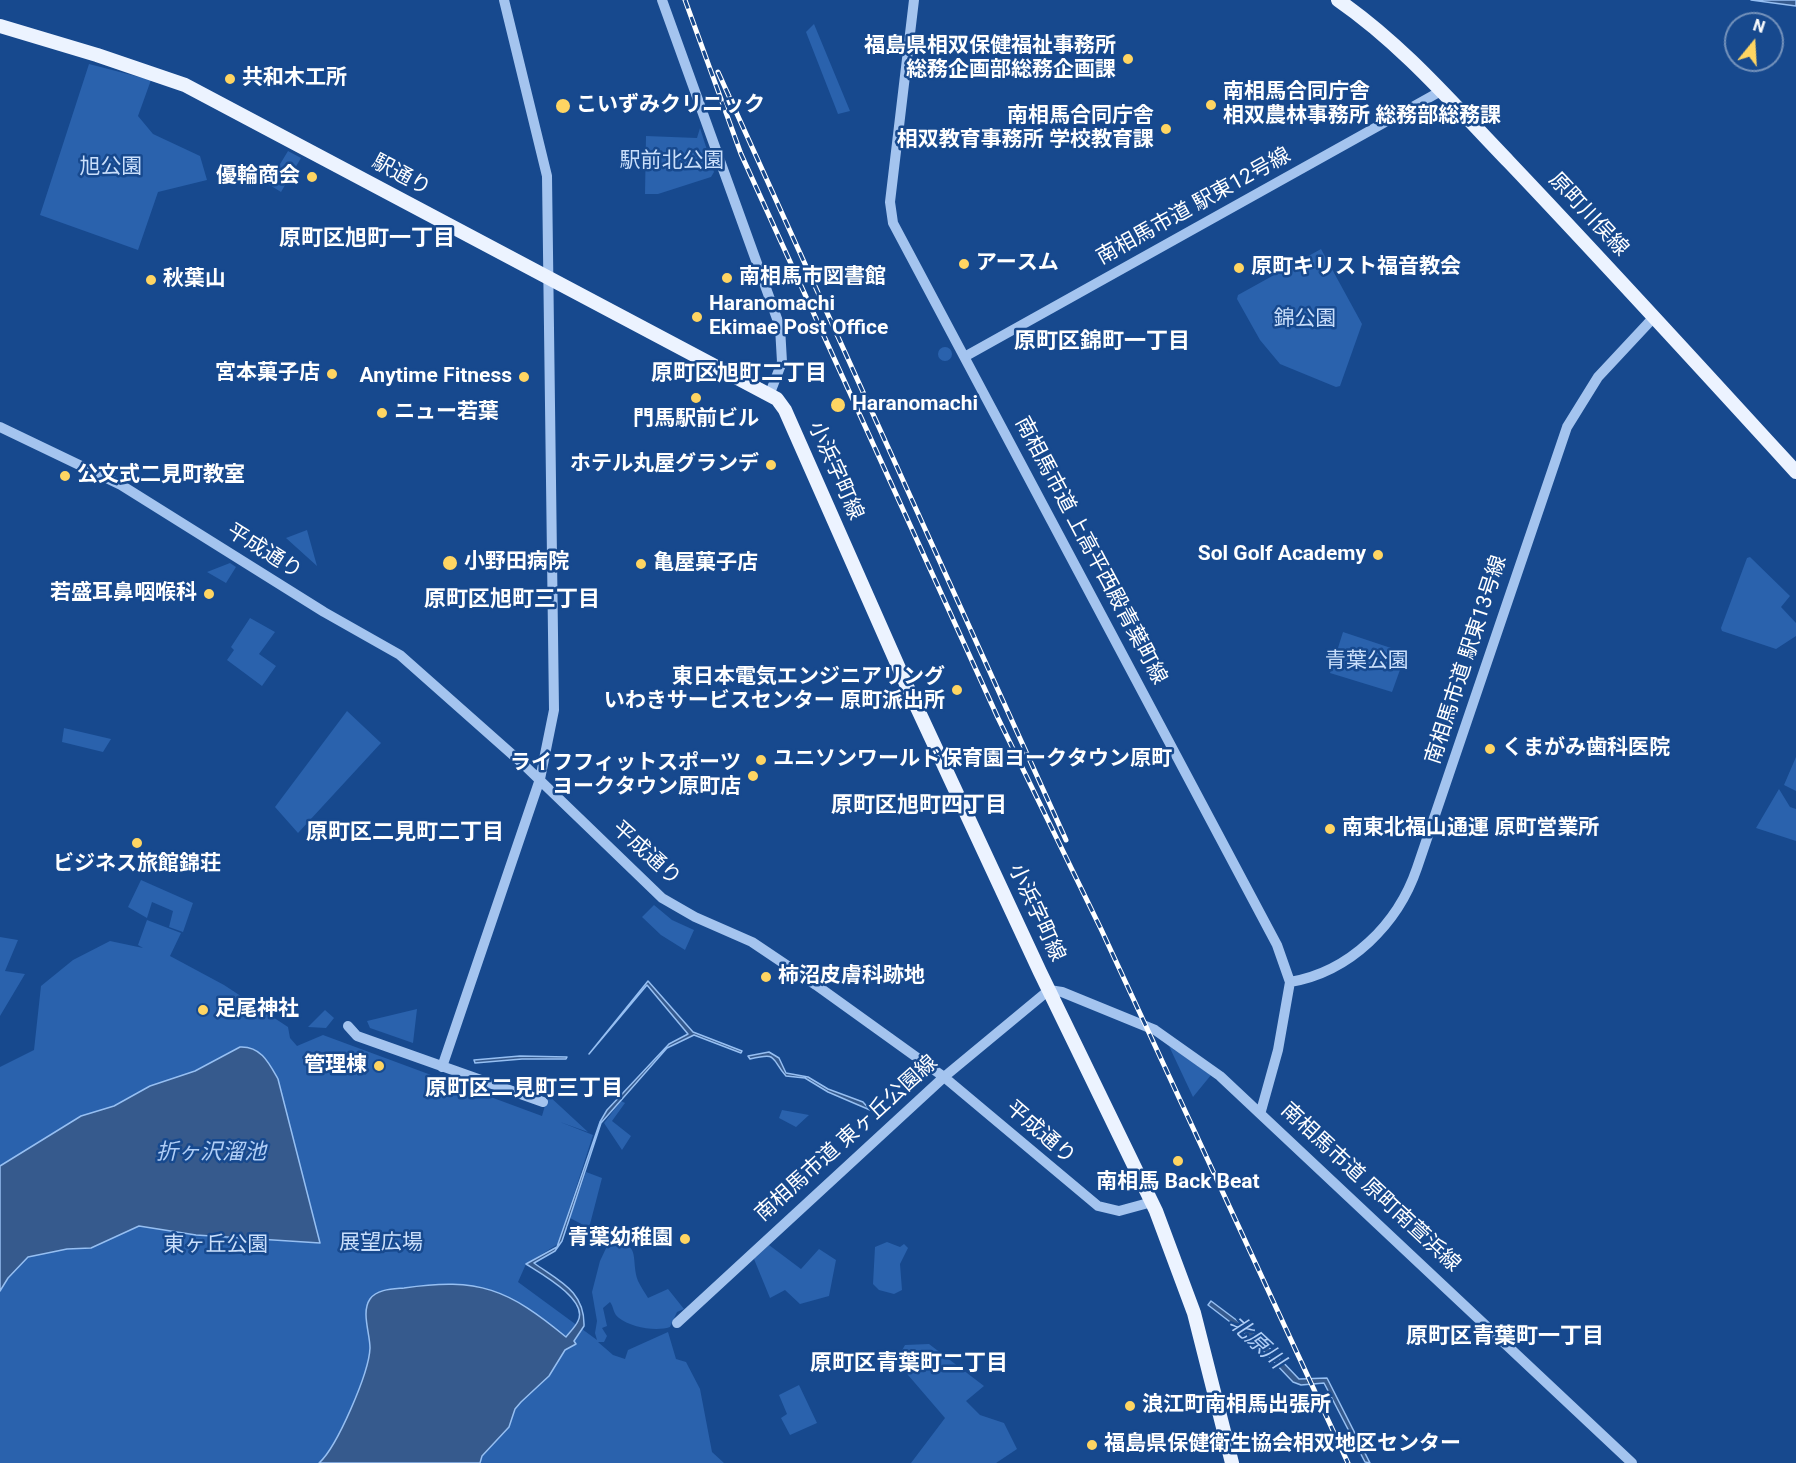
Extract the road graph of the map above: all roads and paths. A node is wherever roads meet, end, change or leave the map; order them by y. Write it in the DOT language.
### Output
graph roads {
  1 [pos="504,0"];
  2 [pos="662,0"];
  3 [pos="914,0"];
  4 [pos="1338,0"];
  5 [pos="0,26"];
  6 [pos="1441,91"];
  7 [pos="549,278"];
  8 [pos="1654,317"];
  9 [pos="966,356"];
  10 [pos="770,393"];
  11 [pos="0,428"];
  12 [pos="1796,472"];
  13 [pos="540,779"];
  14 [pos="1290,982"];
  15 [pos="1049,990"];
  16 [pos="348,1026"];
  17 [pos="442,1067"];
  18 [pos="944,1077"];
  19 [pos="543,1102"];
  20 [pos="1261,1111"];
  21 [pos="1152,1202"];
  22 [pos="677,1323"];
  23 [pos="1232,1463"];
  24 [pos="1632,1463"];
  1 -- 7 [label="street"];
  2 -- 10 [label="street"];
  3 -- 9 [label="street, 南相馬市道 上高平西殿青葉町線"];
  4 -- 6 [label="main road, 原町川俣線"];
  5 -- 7 [label="main road, 駅通り"];
  6 -- 8 [label="main road, 原町川俣線"];
  6 -- 9 [label="street, 南相馬市道 駅東12号線"];
  7 -- 10 [label="main road, 駅通り"];
  7 -- 13 [label="street"];
  8 -- 12 [label="main road, 原町川俣線"];
  8 -- 14 [label="street, 南相馬市道 駅東13号線"];
  9 -- 14 [label="street, 南相馬市道 上高平西殿青葉町線"];
  10 -- 15 [label="main road, 小浜字町線"];
  11 -- 13 [label="street, 平成通り"];
  13 -- 17 [label="street"];
  13 -- 18 [label="street, 平成通り"];
  14 -- 20 [label="street, 南相馬市道 上高平西殿青葉町線"];
  15 -- 18 [label="street, 南相馬市道 東ヶ丘公園線"];
  15 -- 20 [label="street, 南相馬市道 原町南萱浜線"];
  15 -- 21 [label="main road, 小浜字町線"];
  16 -- 17 [label="street"];
  17 -- 19 [label="street"];
  18 -- 21 [label="street, 平成通り"];
  18 -- 22 [label="street, 南相馬市道 東ヶ丘公園線"];
  20 -- 24 [label="street, 南相馬市道 原町南萱浜線"];
  21 -- 23 [label="main road, 小浜字町線"];
}
